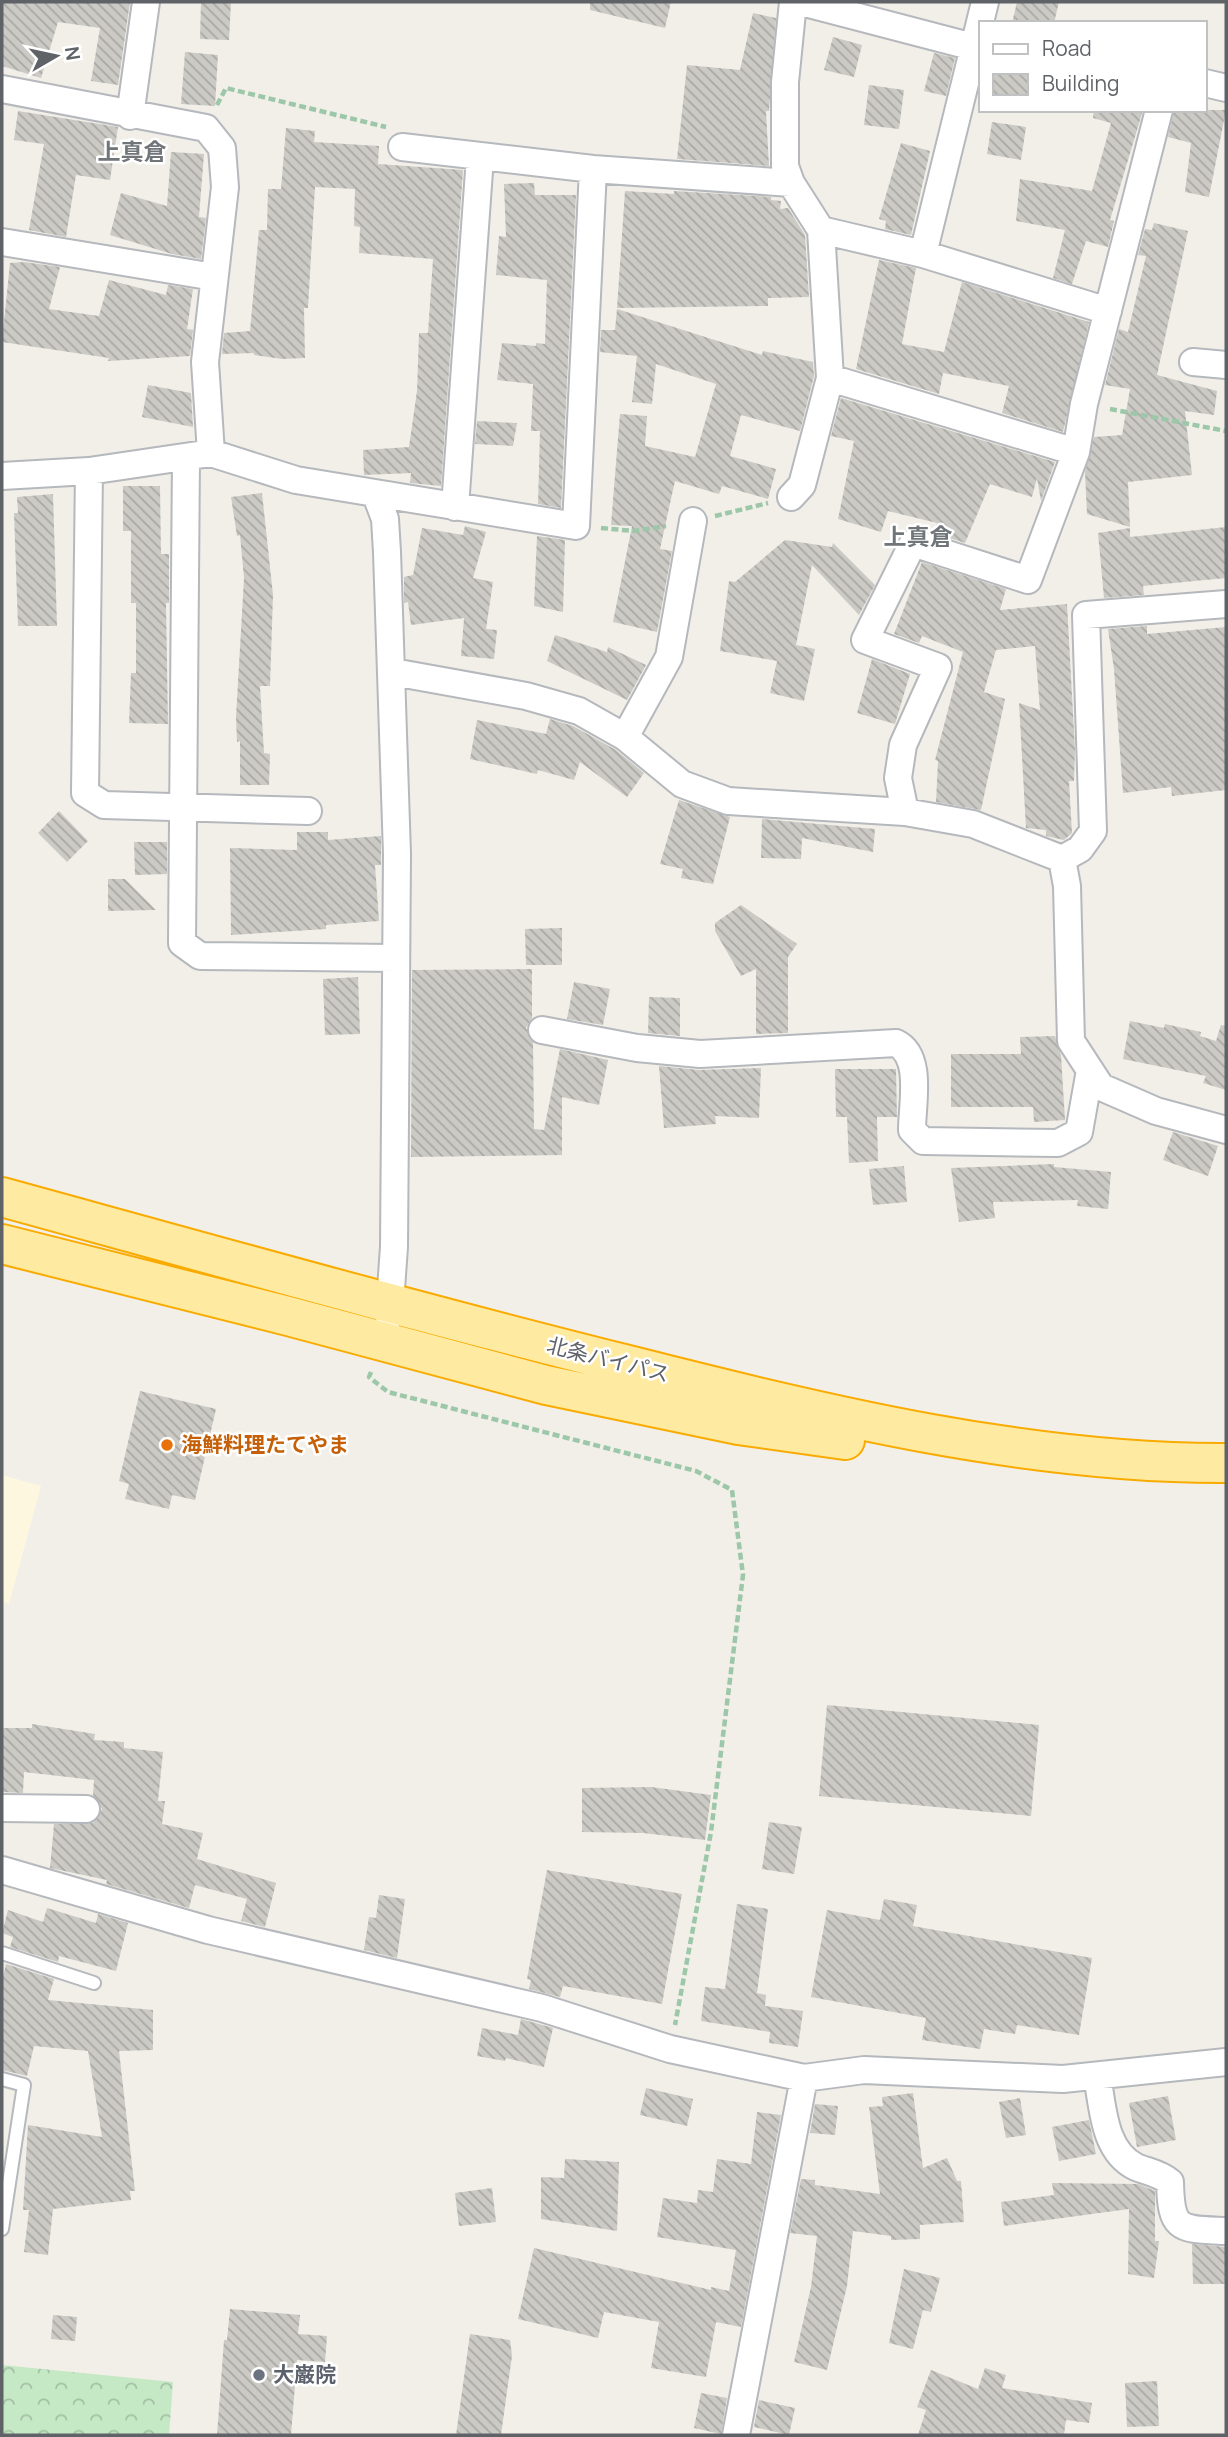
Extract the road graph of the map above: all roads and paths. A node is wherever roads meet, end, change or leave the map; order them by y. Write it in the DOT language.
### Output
graph roads {
  1 [pos="146,2"];
  2 [pos="793,2"];
  3 [pos="985,2"];
  4 [pos="815,4"];
  5 [pos="982,21"];
  6 [pos="977,48"];
  7 [pos="1207,83"];
  8 [pos="1226,88"];
  9 [pos="3,96"];
  10 [pos="1158,112"];
  11 [pos="130,116"];
  12 [pos="206,128"];
  13 [pos="402,146"];
  14 [pos="480,157"];
  15 [pos="593,169"];
  16 [pos="791,183"];
  17 [pos="821,230"];
  18 [pos="2,242"];
  19 [pos="923,254"];
  20 [pos="214,277"];
  21 [pos="1108,311"];
  22 [pos="1193,362"];
  23 [pos="1226,365"];
  24 [pos="830,379"];
  25 [pos="1084,404"];
  26 [pos="1226,431"];
  27 [pos="1076,452"];
  28 [pos="199,456"];
  29 [pos="89,471"];
  30 [pos="2,476"];
  31 [pos="376,495"];
  32 [pos="791,497"];
  33 [pos="455,507"];
  34 [pos="693,521"];
  35 [pos="1226,604"];
  36 [pos="393,672"];
  37 [pos="625,737"];
  38 [pos="181,807"];
  39 [pos="308,811"];
  40 [pos="905,812"];
  41 [pos="1062,859"];
  42 [pos="396,958"];
  43 [pos="542,1030"];
  44 [pos="1090,1070"];
  45 [pos="1226,1130"];
  46 [pos="2,1196"];
  47 [pos="2,1244"];
  48 [pos="387,1324"];
  49 [pos="388,1392"];
  50 [pos="1226,1463"];
  51 [pos="1226,1477"];
  52 [pos="2,1808"];
  53 [pos="86,1809"];
  54 [pos="2,1870"];
  55 [pos="2,1953"];
  56 [pos="94,1983"];
  57 [pos="670,2049"];
  58 [pos="1226,2062"];
  59 [pos="1097,2076"];
  60 [pos="804,2078"];
  61 [pos="2,2079"];
  62 [pos="2,2229"];
  63 [pos="1226,2231"];
  64 [pos="736,2435"];
  1 -- 11 [label="street"];
  2 -- 16 [label="street"];
  3 -- 5 [label="street"];
  4 -- 6 [label="street"];
  6 -- 19 [label="street"];
  7 -- 8 [label="street"];
  9 -- 11 [label="street"];
  10 -- 21 [label="street"];
  11 -- 12 [label="street"];
  12 -- 13 [label="path"];
  12 -- 20 [label="street"];
  13 -- 14 [label="street"];
  14 -- 15 [label="street"];
  14 -- 33 [label="street"];
  15 -- 16 [label="street"];
  15 -- 33 [label="street"];
  16 -- 17 [label="street"];
  17 -- 19 [label="street"];
  17 -- 24 [label="street"];
  18 -- 20 [label="street"];
  19 -- 21 [label="street"];
  20 -- 28 [label="street"];
  21 -- 25 [label="street"];
  22 -- 23 [label="street"];
  24 -- 27 [label="street"];
  24 -- 32 [label="street"];
  25 -- 26 [label="path"];
  25 -- 27 [label="street"];
  27 -- 40 [label="street"];
  28 -- 29 [label="street"];
  28 -- 31 [label="street"];
  28 -- 38 [label="street"];
  29 -- 30 [label="street"];
  29 -- 38 [label="street"];
  31 -- 33 [label="street"];
  31 -- 36 [label="street"];
  34 -- 37 [label="street"];
  35 -- 41 [label="street"];
  36 -- 37 [label="street"];
  36 -- 42 [label="street"];
  37 -- 40 [label="street"];
  38 -- 39 [label="street"];
  38 -- 42 [label="street"];
  40 -- 41 [label="street"];
  41 -- 44 [label="street"];
  42 -- 48 [label="street"];
  43 -- 44 [label="street"];
  44 -- 45 [label="street"];
  46 -- 48 [label="highway, 北条バイパス"];
  47 -- 48 [label="highway, 北条バイパス"];
  48 -- 50 [label="highway, 北条バイパス"];
  48 -- 51 [label="highway, 北条バイパス"];
  49 -- 57 [label="path"];
  52 -- 53 [label="street"];
  54 -- 57 [label="street"];
  55 -- 56 [label="lane"];
  57 -- 60 [label="street"];
  58 -- 59 [label="street"];
  59 -- 60 [label="street"];
  59 -- 63 [label="street"];
  60 -- 64 [label="street"];
  61 -- 62 [label="lane"];
}
